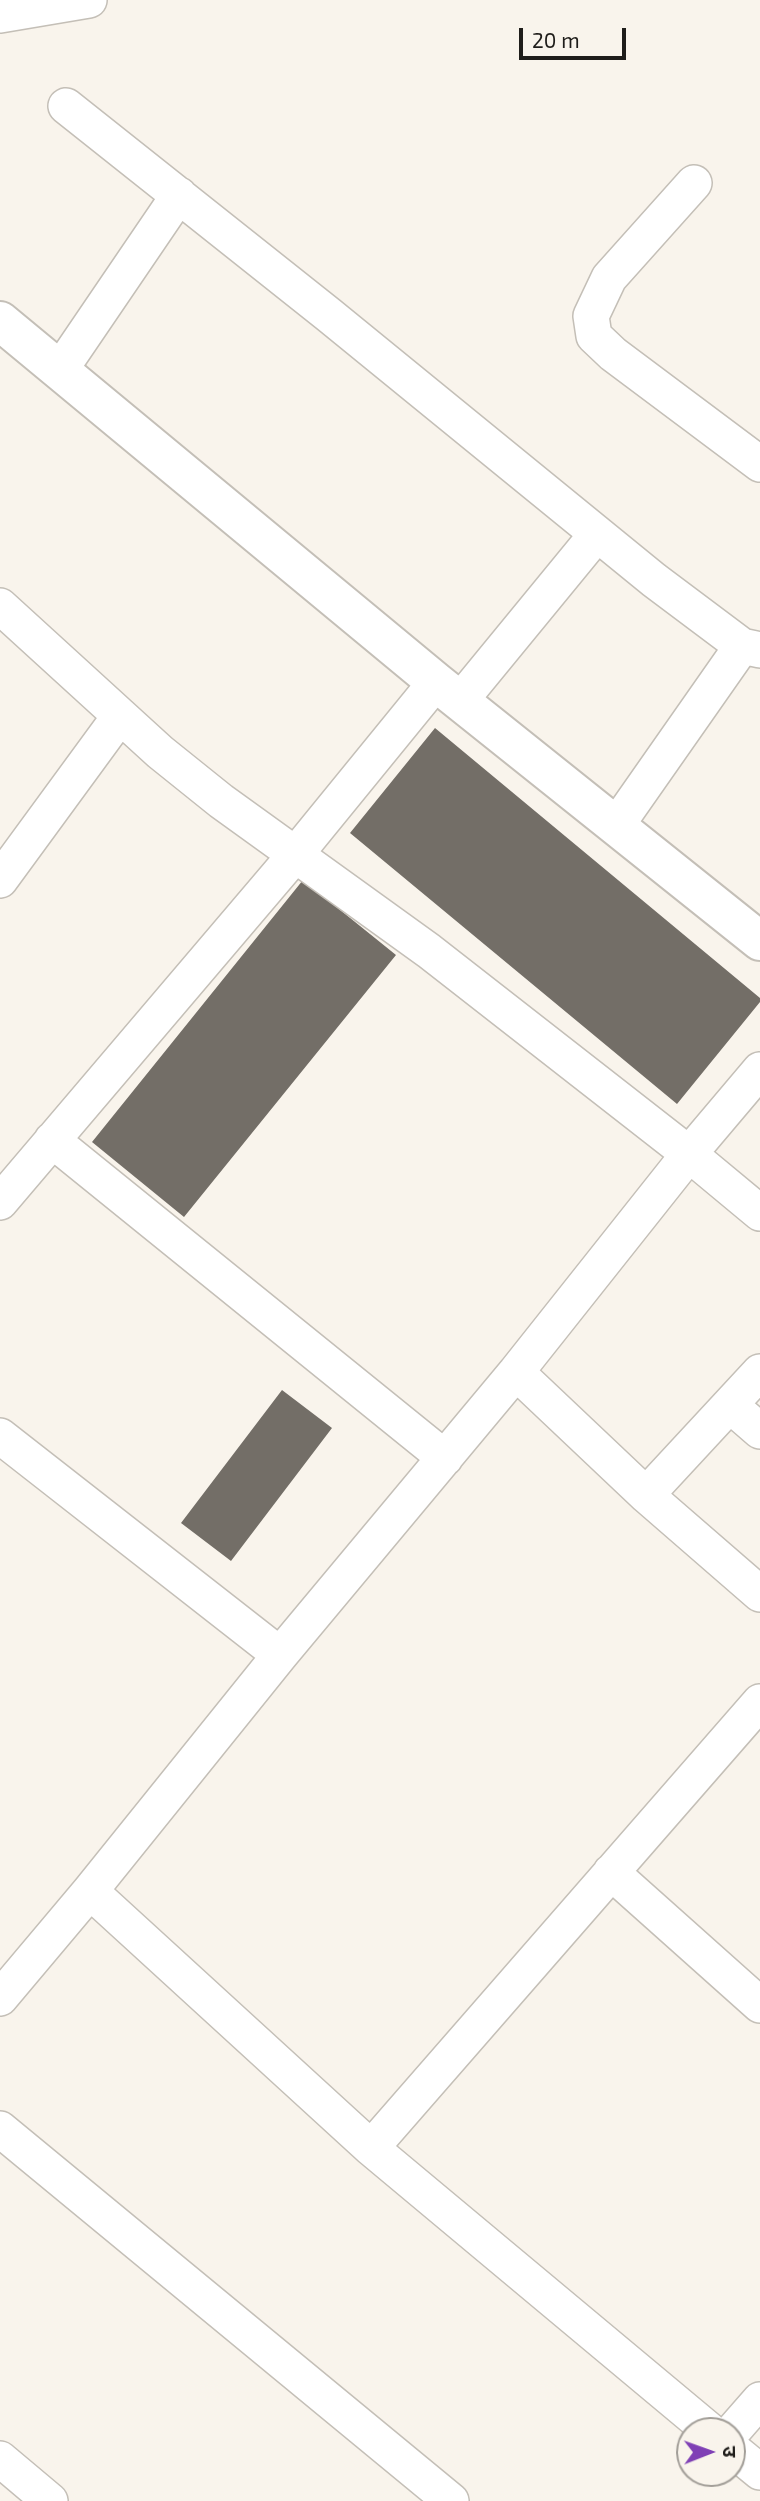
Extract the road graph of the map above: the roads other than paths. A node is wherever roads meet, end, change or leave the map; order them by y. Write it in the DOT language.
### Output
graph roads {
  1 [pos="89,0"];
  2 [pos="0,15"];
  3 [pos="66,106"];
  4 [pos="694,183"];
  5 [pos="179,195"];
  6 [pos="0,321"];
  7 [pos="60,370"];
  8 [pos="760,464"];
  9 [pos="597,534"];
  10 [pos="6,625"];
  11 [pos="751,648"];
  12 [pos="448,691"];
  13 [pos="120,716"];
  14 [pos="616,826"];
  15 [pos="295,855"];
  16 [pos="0,880"];
  17 [pos="760,941"];
  18 [pos="760,1070"];
  19 [pos="52,1140"];
  20 [pos="689,1154"];
  21 [pos="0,1202"];
  22 [pos="760,1213"];
  23 [pos="516,1372"];
  24 [pos="760,1372"];
  25 [pos="730,1405"];
  26 [pos="760,1430"];
  27 [pos="0,1436"];
  28 [pos="445,1458"];
  29 [pos="646,1495"];
  30 [pos="760,1594"];
  31 [pos="280,1655"];
  32 [pos="760,1702"];
  33 [pos="611,1872"];
  34 [pos="90,1891"];
  35 [pos="0,1998"];
  36 [pos="760,2005"];
  37 [pos="0,2129"];
  38 [pos="371,2148"];
  39 [pos="760,2400"];
  40 [pos="693,2417"];
  41 [pos="745,2417"];
  42 [pos="0,2459"];
  43 [pos="746,2460"];
  44 [pos="760,2472"];
  45 [pos="50,2501"];
  46 [pos="451,2501"];
  1 -- 2 [label="street"];
  3 -- 5 [label="street"];
  4 -- 8 [label="street"];
  5 -- 7 [label="street"];
  5 -- 9 [label="street"];
  6 -- 7 [label="street"];
  7 -- 12 [label="street"];
  9 -- 11 [label="street"];
  9 -- 12 [label="street"];
  10 -- 13 [label="street"];
  11 -- 14 [label="street"];
  12 -- 14 [label="street"];
  12 -- 15 [label="street"];
  13 -- 15 [label="street"];
  13 -- 16 [label="street"];
  14 -- 17 [label="street"];
  15 -- 19 [label="street"];
  15 -- 20 [label="street"];
  18 -- 20 [label="street"];
  19 -- 21 [label="street"];
  19 -- 28 [label="street"];
  20 -- 22 [label="street"];
  20 -- 23 [label="street"];
  23 -- 28 [label="street"];
  23 -- 29 [label="street"];
  24 -- 25 [label="street"];
  25 -- 26 [label="street"];
  25 -- 29 [label="street"];
  27 -- 31 [label="street"];
  28 -- 31 [label="street"];
  29 -- 30 [label="street"];
  31 -- 34 [label="street"];
  32 -- 33 [label="street"];
  33 -- 36 [label="street"];
  33 -- 38 [label="street"];
  34 -- 35 [label="street"];
  34 -- 38 [label="street"];
  37 -- 46 [label="street"];
  38 -- 40 [label="street"];
  39 -- 41 [label="street"];
  42 -- 45 [label="street"];
  43 -- 44 [label="street"];
}
